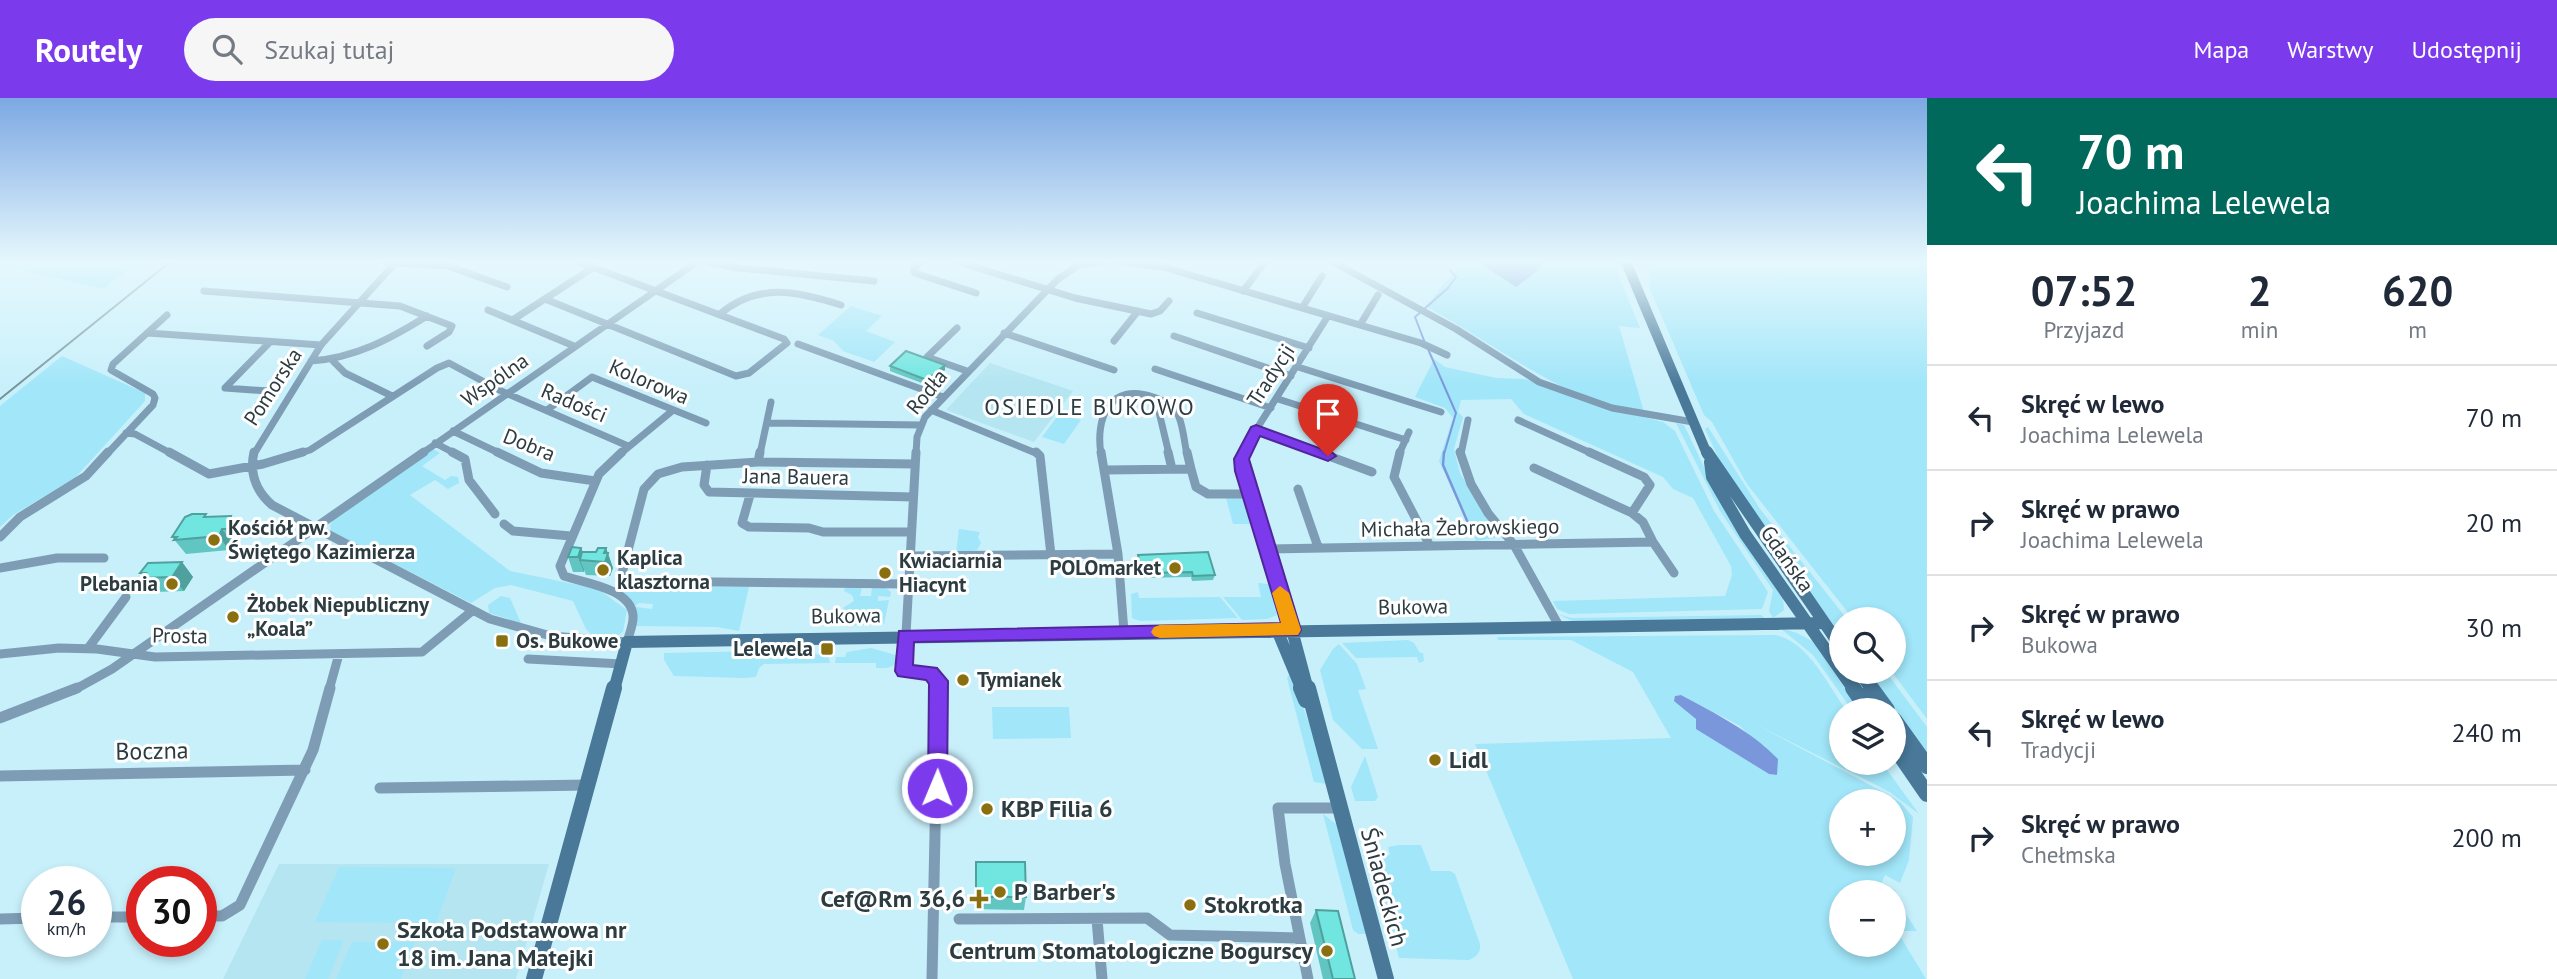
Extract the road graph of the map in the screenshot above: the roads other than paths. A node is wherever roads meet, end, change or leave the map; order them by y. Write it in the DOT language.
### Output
graph roads {
  1 [pos="359,303"];
  2 [pos="371,303"];
  3 [pos="539,303"];
  4 [pos="555,303"];
  5 [pos="637,303"];
  6 [pos="691,303"];
  7 [pos="735,303"];
  8 [pos="838,303"];
  9 [pos="1033,303"];
  10 [pos="1100,303"];
  11 [pos="1167,303"];
  12 [pos="1285,303"];
  13 [pos="1305,303"];
  14 [pos="1373,303"];
  15 [pos="1408,303"];
  16 [pos="1643,303"];
  17 [pos="841,304"];
  18 [pos="1302,308"];
  19 [pos="488,310"];
  20 [pos="1138,311"];
  21 [pos="1197,313"];
  22 [pos="720,314"];
  23 [pos="166,315"];
  24 [pos="427,316"];
  25 [pos="1328,316"];
  26 [pos="513,320"];
  27 [pos="607,324"];
  28 [pos="1360,325"];
  29 [pos="957,328"];
  30 [pos="148,332"];
  31 [pos="1004,333"];
  32 [pos="1174,336"];
  33 [pos="1114,341"];
  34 [pos="270,342"];
  35 [pos="787,343"];
  36 [pos="798,344"];
  37 [pos="321,345"];
  38 [pos="427,346"];
  39 [pos="574,346"];
  40 [pos="1309,348"];
  41 [pos="1447,355"];
  42 [pos="311,361"];
  43 [pos="333,361"];
  44 [pos="1298,367"];
  45 [pos="1155,369"];
  46 [pos="1114,370"];
  47 [pos="967,371"];
  48 [pos="1291,376"];
  49 [pos="268,391"];
  50 [pos="507,393"];
  51 [pos="392,396"];
  52 [pos="943,397"];
  53 [pos="1278,399"];
  54 [pos="1160,400"];
  55 [pos="771,402"];
  56 [pos="1271,408"];
  57 [pos="547,410"];
  58 [pos="931,410"];
  59 [pos="672,411"];
  60 [pos="1441,412"];
  61 [pos="1468,419"];
  62 [pos="1518,420"];
  63 [pos="1693,422"];
  64 [pos="706,423"];
  65 [pos="769,423"];
  66 [pos="920,425"];
  67 [pos="1255,427"];
  68 [pos="453,431"];
  69 [pos="126,433"];
  70 [pos="435,443"];
  71 [pos="628,446"];
  72 [pos="1709,458"];
  73 [pos="758,463"];
  74 [pos="915,464"];
  75 [pos="707,465"];
  76 [pos="251,466"];
  77 [pos="1534,468"];
  78 [pos="1172,469"];
  79 [pos="1191,469"];
  80 [pos="1105,470"];
  81 [pos="1372,472"];
  82 [pos="594,481"];
  83 [pos="1298,489"];
  84 [pos="1250,494"];
  85 [pos="750,495"];
  86 [pos="913,497"];
  87 [pos="1632,513"];
  88 [pos="495,514"];
  89 [pos="503,524"];
  90 [pos="314,528"];
  91 [pos="911,532"];
  92 [pos="572,536"];
  93 [pos="0,537"];
  94 [pos="1653,542"];
  95 [pos="1514,545"];
  96 [pos="1430,546"];
  97 [pos="1318,547"];
  98 [pos="1267,549"];
  99 [pos="1118,554"];
  100 [pos="1051,555"];
  101 [pos="909,556"];
  102 [pos="104,558"];
  103 [pos="0,568"];
  104 [pos="1674,573"];
  105 [pos="908,584"];
  106 [pos="126,597"];
  107 [pos="472,611"];
  108 [pos="1823,622"];
  109 [pos="1806,623"];
  110 [pos="1559,626"];
  111 [pos="1284,630"];
  112 [pos="1829,630"];
  113 [pos="1124,632"];
  114 [pos="905,636"];
  115 [pos="627,642"];
  116 [pos="89,647"];
  117 [pos="135,653"];
  118 [pos="0,654"];
  119 [pos="339,654"];
  120 [pos="528,660"];
  121 [pos="622,664"];
  122 [pos="1859,698"];
  123 [pos="0,718"];
  124 [pos="1320,732"];
  125 [pos="1906,737"];
  126 [pos="1906,763"];
  127 [pos="1927,766"];
  128 [pos="305,770"];
  129 [pos="0,776"];
  130 [pos="587,785"];
  131 [pos="380,788"];
  132 [pos="1927,794"];
  133 [pos="1339,808"];
  134 [pos="217,916"];
  135 [pos="21,918"];
  136 [pos="0,919"];
  137 [pos="959,919"];
  138 [pos="1097,919"];
  139 [pos="1299,938"];
  140 [pos="534,979"];
  141 [pos="932,979"];
  142 [pos="1102,979"];
  143 [pos="1308,979"];
  144 [pos="1386,979"];
  1 -- 37 [label="street, Pomorska"];
  2 -- 24 [label="street"];
  3 -- 26 [label="street"];
  4 -- 27 [label="street"];
  5 -- 27 [label="street, Wspólna"];
  6 -- 22 [label="street"];
  7 -- 22 [label="street"];
  8 -- 17 [label="street"];
  9 -- 31 [label="street, Rodła"];
  10 -- 20 [label="street"];
  11 -- 20 [label="street"];
  12 -- 18 [label="street, Rodła"];
  13 -- 18 [label="street"];
  14 -- 28 [label="street"];
  15 -- 63 [label="street"];
  16 -- 63 [label="street, Gdańska"];
  18 -- 25 [label="street, Rodła"];
  19 -- 26 [label="street"];
  20 -- 33 [label="street"];
  21 -- 40 [label="street"];
  22 -- 35 [label="street"];
  23 -- 30 [label="street"];
  24 -- 38 [label="street"];
  24 -- 43 [label="street"];
  25 -- 28 [label="street, Rodła"];
  25 -- 40 [label="street, Tradycji"];
  26 -- 39 [label="street"];
  27 -- 35 [label="street"];
  27 -- 39 [label="street, Wspólna"];
  28 -- 41 [label="street, Rodła"];
  29 -- 47 [label="street"];
  30 -- 34 [label="street"];
  30 -- 69 [label="street"];
  31 -- 46 [label="street"];
  31 -- 47 [label="street, Rodła"];
  32 -- 48 [label="street"];
  34 -- 37 [label="street"];
  34 -- 49 [label="street"];
  36 -- 52 [label="street"];
  37 -- 42 [label="street, Pomorska"];
  39 -- 50 [label="street, Wspólna"];
  40 -- 44 [label="street, Tradycji"];
  42 -- 43 [label="street"];
  42 -- 76 [label="street, Pomorska"];
  43 -- 51 [label="street"];
  44 -- 48 [label="street, Tradycji"];
  44 -- 60 [label="street"];
  45 -- 56 [label="street"];
  47 -- 52 [label="street, Rodła"];
  48 -- 53 [label="street, Tradycji"];
  50 -- 51 [label="street, Radości"];
  50 -- 57 [label="street, Radości"];
  50 -- 68 [label="street, Wspólna"];
  51 -- 76 [label="street"];
  52 -- 58 [label="street, Rodła"];
  53 -- 56 [label="street, Tradycji"];
  53 -- 96 [label="street"];
  54 -- 78 [label="street"];
  54 -- 79 [label="street"];
  54 -- 80 [label="street"];
  55 -- 65 [label="street"];
  56 -- 67 [label="street, Tradycji"];
  57 -- 59 [label="street, Kolorowa"];
  57 -- 71 [label="street, Radości"];
  58 -- 66 [label="street, Rodła"];
  58 -- 100 [label="street"];
  59 -- 64 [label="street, Kolorowa"];
  59 -- 71 [label="street"];
  61 -- 95 [label="street"];
  62 -- 87 [label="street"];
  63 -- 72 [label="street, Gdańska"];
  65 -- 66 [label="street"];
  65 -- 73 [label="street"];
  66 -- 74 [label="street, Rodła"];
  67 -- 81 [label="street"];
  67 -- 84 [label="street, Tradycji"];
  68 -- 70 [label="street, Wspólna"];
  68 -- 82 [label="street, Dobra"];
  69 -- 76 [label="street"];
  69 -- 93 [label="street"];
  70 -- 88 [label="street"];
  70 -- 90 [label="street, Wspólna"];
  71 -- 82 [label="street"];
  72 -- 108 [label="street, Gdańska"];
  72 -- 109 [label="street, Gdańska"];
  73 -- 74 [label="street"];
  73 -- 75 [label="street"];
  74 -- 86 [label="street, Rodła"];
  75 -- 85 [label="street, Jana Bauera"];
  75 -- 105 [label="street"];
  76 -- 90 [label="street"];
  77 -- 87 [label="street, Michała Żebrowskiego"];
  78 -- 79 [label="street"];
  78 -- 80 [label="street"];
  79 -- 84 [label="street"];
  80 -- 99 [label="street"];
  82 -- 92 [label="street"];
  83 -- 97 [label="street"];
  84 -- 98 [label="street, Tradycji"];
  85 -- 86 [label="street, Jana Bauera"];
  85 -- 91 [label="street"];
  86 -- 91 [label="street, Rodła"];
  87 -- 94 [label="street, Michała Żebrowskiego"];
  89 -- 92 [label="street"];
  90 -- 107 [label="street, Bukowa"];
  90 -- 117 [label="street, Wspólna"];
  91 -- 101 [label="street, Rodła"];
  92 -- 115 [label="street"];
  94 -- 95 [label="street, Michała Żebrowskiego"];
  94 -- 104 [label="street, Michała Żebrowskiego"];
  95 -- 96 [label="street, Michała Żebrowskiego"];
  95 -- 110 [label="street"];
  96 -- 97 [label="street, Michała Żebrowskiego"];
  97 -- 98 [label="street, Michała Żebrowskiego"];
  98 -- 111 [label="street, Tradycji"];
  99 -- 100 [label="street"];
  99 -- 113 [label="street"];
  100 -- 101 [label="street"];
  101 -- 105 [label="street, Rodła"];
  102 -- 103 [label="street"];
  105 -- 114 [label="street, Rodła"];
  106 -- 116 [label="street"];
  107 -- 115 [label="street, Bukowa"];
  107 -- 119 [label="street, Prosta"];
  108 -- 109 [label="street, Bukowa"];
  108 -- 112 [label="street, Gdańska"];
  109 -- 110 [label="street, Bukowa"];
  109 -- 122 [label="street, Gdańska"];
  110 -- 111 [label="street, Bukowa"];
  111 -- 113 [label="street, Bukowa"];
  111 -- 124 [label="street, Śniadeckich"];
  113 -- 114 [label="street, Bukowa"];
  114 -- 115 [label="street, Bukowa"];
  114 -- 141 [label="street, Rodła"];
  115 -- 121 [label="street"];
  116 -- 117 [label="street, Prosta"];
  116 -- 118 [label="street, Prosta"];
  117 -- 119 [label="street, Prosta"];
  117 -- 123 [label="street, Wspólna"];
  119 -- 128 [label="street"];
  120 -- 121 [label="street"];
  121 -- 130 [label="street"];
  124 -- 133 [label="street, Śniadeckich"];
  125 -- 127 [label="street"];
  126 -- 132 [label="street"];
  128 -- 129 [label="street, Boczna"];
  128 -- 134 [label="street"];
  130 -- 131 [label="street"];
  130 -- 140 [label="street"];
  133 -- 139 [label="street, Śniadeckich"];
  133 -- 144 [label="street, Śniadeckich"];
  135 -- 136 [label="street"];
  137 -- 138 [label="street"];
  138 -- 139 [label="street"];
  138 -- 142 [label="street"];
  139 -- 143 [label="street, Śniadeckich"];
}
